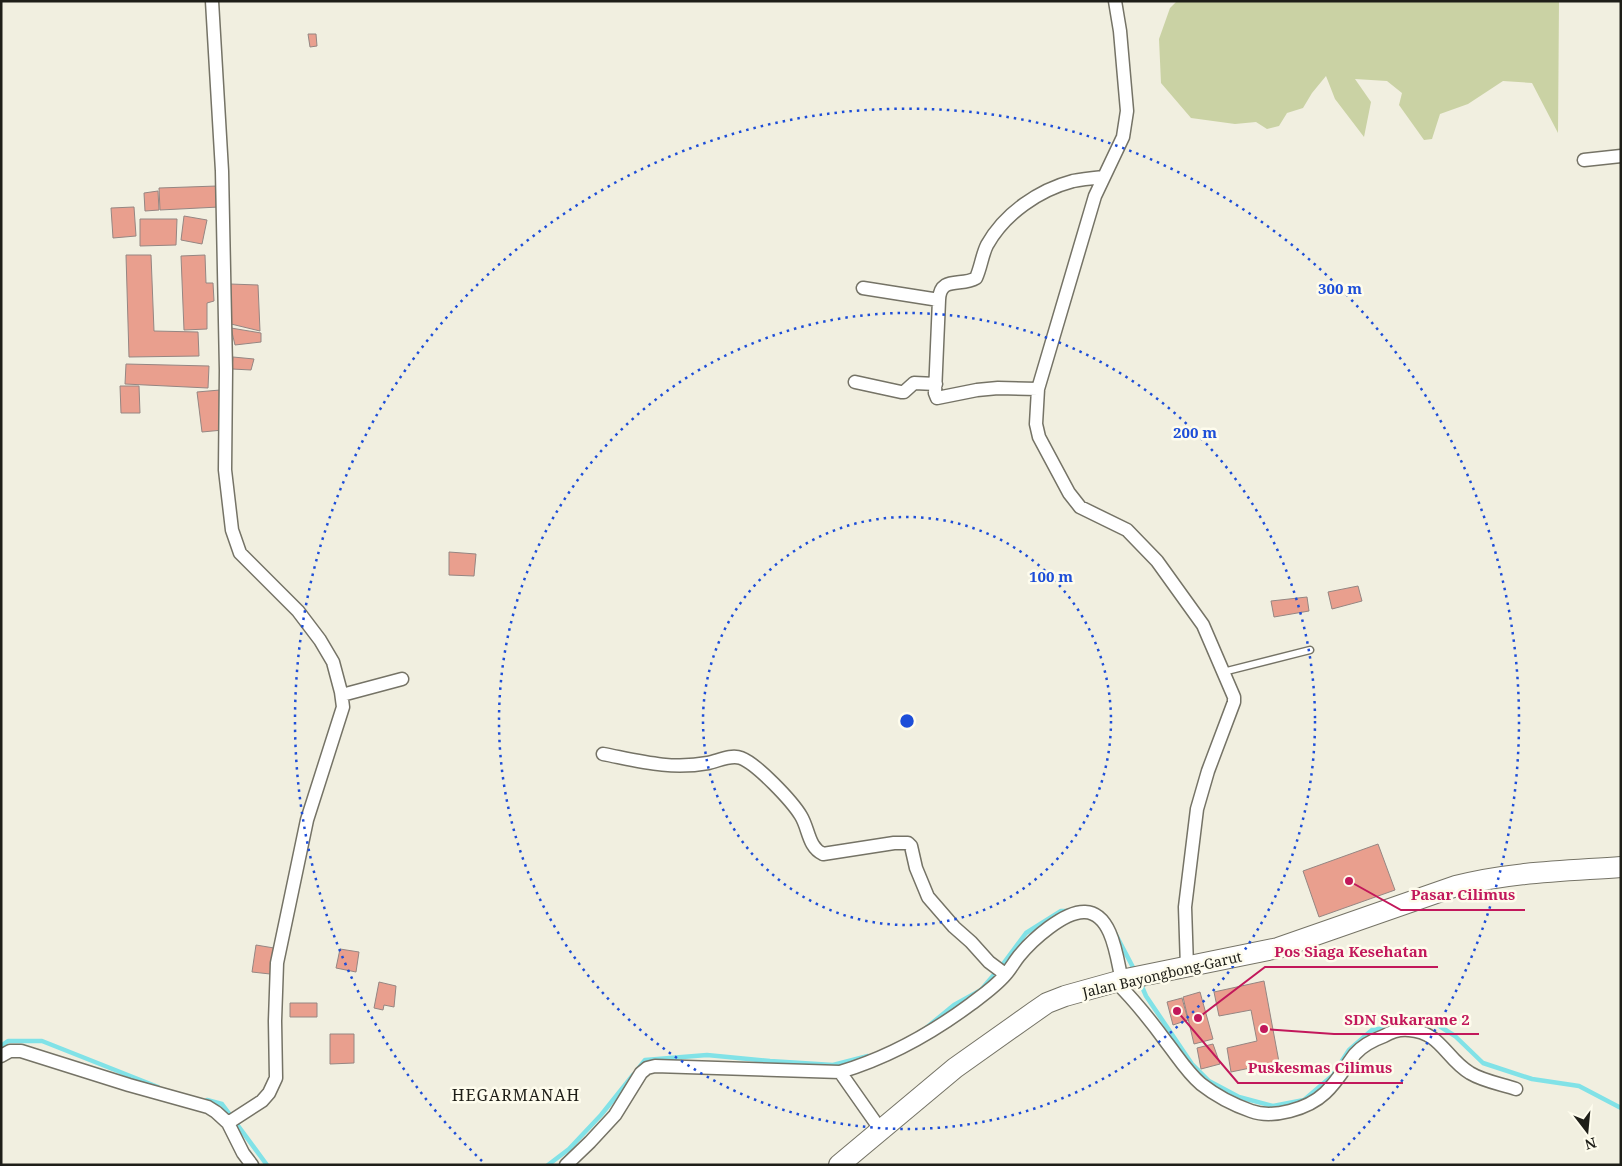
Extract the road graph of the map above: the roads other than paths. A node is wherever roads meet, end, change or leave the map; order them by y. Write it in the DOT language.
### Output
graph roads {
  1 [pos="212,1"];
  2 [pos="1115,1"];
  3 [pos="1621,156"];
  4 [pos="1584,160"];
  5 [pos="1104,177"];
  6 [pos="863,288"];
  7 [pos="939,300"];
  8 [pos="855,382"];
  9 [pos="936,384"];
  10 [pos="1038,389"];
  11 [pos="1310,650"];
  12 [pos="1223,672"];
  13 [pos="402,679"];
  14 [pos="342,695"];
  15 [pos="603,754"];
  16 [pos="1621,867"];
  17 [pos="1187,968"];
  18 [pos="1004,974"];
  19 [pos="1121,981"];
  20 [pos="6,1053"];
  21 [pos="840,1072"];
  22 [pos="1516,1089"];
  23 [pos="230,1122"];
  24 [pos="880,1129"];
  25 [pos="252,1165"];
  26 [pos="566,1165"];
  27 [pos="838,1165"];
  1 -- 14 [label="street"];
  2 -- 5 [label="street"];
  3 -- 4 [label="street"];
  5 -- 7 [label="street"];
  5 -- 10 [label="street"];
  6 -- 7 [label="street"];
  7 -- 9 [label="street"];
  8 -- 9 [label="street"];
  9 -- 10 [label="street"];
  10 -- 12 [label="street"];
  11 -- 12 [label="lane"];
  12 -- 17 [label="street"];
  13 -- 14 [label="street"];
  14 -- 23 [label="street"];
  15 -- 18 [label="street"];
  16 -- 17 [label="main road, Jalan Bayongbong-Garut"];
  17 -- 19 [label="main road, Jalan Bayongbong-Garut"];
  18 -- 19 [label="street"];
  18 -- 21 [label="street"];
  19 -- 22 [label="street"];
  19 -- 24 [label="main road, Jalan Bayongbong-Garut"];
  20 -- 23 [label="street"];
  21 -- 24 [label="street"];
  21 -- 26 [label="street"];
  23 -- 25 [label="street"];
  24 -- 27 [label="main road, Jalan Bayongbong-Garut"];
}
